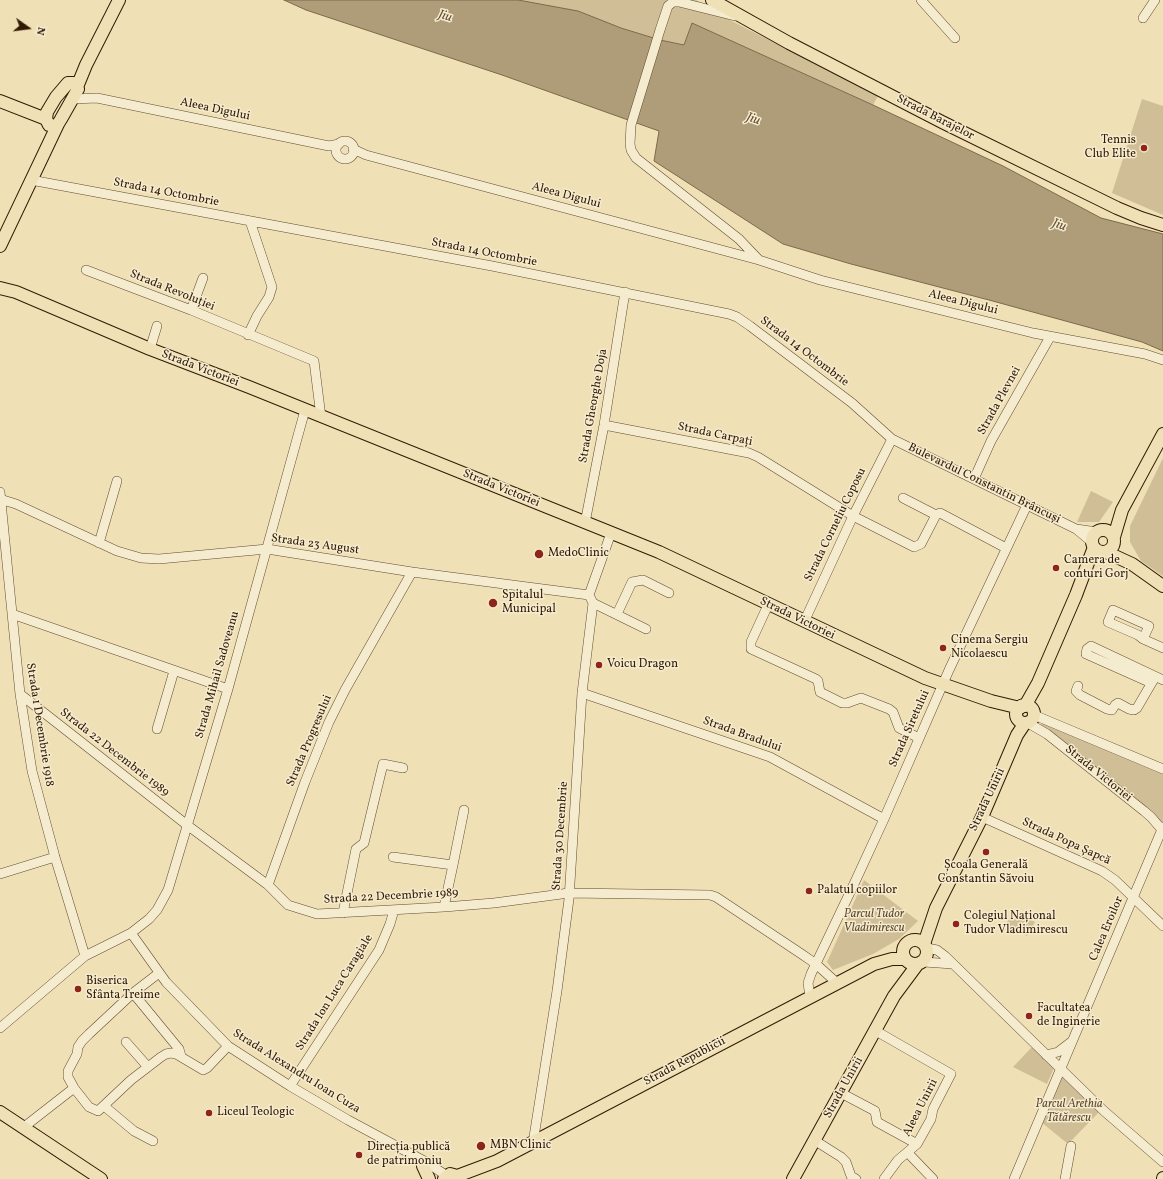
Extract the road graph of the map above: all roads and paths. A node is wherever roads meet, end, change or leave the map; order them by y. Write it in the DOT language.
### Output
graph roads {
  1 [pos="119,0"];
  2 [pos="713,0"];
  3 [pos="921,0"];
  4 [pos="1155,0"];
  5 [pos="1142,18"];
  6 [pos="744,19"];
  7 [pos="955,38"];
  8 [pos="74,89"];
  9 [pos="0,101"];
  10 [pos="51,106"];
  11 [pos="28,112"];
  12 [pos="51,123"];
  13 [pos="339,144"];
  14 [pos="329,146"];
  15 [pos="352,153"];
  16 [pos="338,156"];
  17 [pos="31,180"];
  18 [pos="250,221"];
  19 [pos="1163,225"];
  20 [pos="0,246"];
  21 [pos="759,260"];
  22 [pos="86,270"];
  23 [pos="203,278"];
  24 [pos="2,287"];
  25 [pos="625,292"];
  26 [pos="191,310"];
  27 [pos="157,326"];
  28 [pos="248,335"];
  29 [pos="1050,337"];
  30 [pos="150,349"];
  31 [pos="1163,360"];
  32 [pos="305,410"];
  33 [pos="321,417"];
  34 [pos="604,425"];
  35 [pos="1163,434"];
  36 [pos="892,440"];
  37 [pos="974,479"];
  38 [pos="117,481"];
  39 [pos="0,497"];
  40 [pos="903,498"];
  41 [pos="1027,505"];
  42 [pos="1122,510"];
  43 [pos="1,512"];
  44 [pos="936,515"];
  45 [pos="853,516"];
  46 [pos="585,523"];
  47 [pos="611,533"];
  48 [pos="1114,540"];
  49 [pos="99,543"];
  50 [pos="1099,543"];
  51 [pos="1006,548"];
  52 [pos="267,549"];
  53 [pos="1132,564"];
  54 [pos="412,572"];
  55 [pos="1163,586"];
  56 [pos="669,593"];
  57 [pos="591,599"];
  58 [pos="768,605"];
  59 [pos="12,614"];
  60 [pos="617,614"];
  61 [pos="804,622"];
  62 [pos="646,629"];
  63 [pos="1144,639"];
  64 [pos="1163,648"];
  65 [pos="174,671"];
  66 [pos="1157,680"];
  67 [pos="943,684"];
  68 [pos="1078,686"];
  69 [pos="228,688"];
  70 [pos="582,693"];
  71 [pos="20,694"];
  72 [pos="1025,715"];
  73 [pos="157,729"];
  74 [pos="919,738"];
  75 [pos="403,768"];
  76 [pos="1163,769"];
  77 [pos="464,810"];
  78 [pos="982,817"];
  79 [pos="884,820"];
  80 [pos="187,825"];
  81 [pos="1163,830"];
  82 [pos="55,857"];
  83 [pos="393,857"];
  84 [pos="453,865"];
  85 [pos="0,874"];
  86 [pos="268,885"];
  87 [pos="569,893"];
  88 [pos="1133,898"];
  89 [pos="444,907"];
  90 [pos="394,910"];
  91 [pos="343,913"];
  92 [pos="1163,926"];
  93 [pos="131,933"];
  94 [pos="917,944"];
  95 [pos="85,956"];
  96 [pos="913,962"];
  97 [pos="816,964"];
  98 [pos="874,964"];
  99 [pos="953,964"];
  100 [pos="159,973"];
  101 [pos="837,983"];
  102 [pos="133,993"];
  103 [pos="810,997"];
  104 [pos="0,1028"];
  105 [pos="876,1031"];
  106 [pos="1074,1039"];
  107 [pos="126,1042"];
  108 [pos="228,1046"];
  109 [pos="1046,1055"];
  110 [pos="181,1056"];
  111 [pos="148,1067"];
  112 [pos="1061,1068"];
  113 [pos="290,1086"];
  114 [pos="74,1088"];
  115 [pos="841,1093"];
  116 [pos="104,1106"];
  117 [pos="0,1112"];
  118 [pos="24,1127"];
  119 [pos="814,1140"];
  120 [pos="153,1141"];
  121 [pos="533,1143"];
  122 [pos="917,1144"];
  123 [pos="1071,1146"];
  124 [pos="908,1153"];
  125 [pos="420,1162"];
  126 [pos="1163,1162"];
  127 [pos="453,1178"];
  128 [pos="101,1179"];
  129 [pos="429,1179"];
  130 [pos="793,1179"];
  131 [pos="856,1179"];
  132 [pos="884,1179"];
  133 [pos="933,1179"];
  134 [pos="1014,1179"];
  135 [pos="1065,1179"];
  1 -- 8 [label="main road"];
  2 -- 6 [label="main road, Strada Barajelor"];
  3 -- 7 [label="street"];
  4 -- 5 [label="street"];
  6 -- 19 [label="main road, Strada Barajelor"];
  6 -- 21 [label="street, Aleea Digului"];
  8 -- 10 [label="main road"];
  8 -- 12 [label="main road"];
  8 -- 14 [label="street, Aleea Digului"];
  9 -- 11 [label="main road"];
  10 -- 11 [label="main road"];
  10 -- 12 [label="main road"];
  11 -- 12 [label="main road"];
  12 -- 17 [label="main road"];
  13 -- 14 [label="street, Aleea Digului"];
  13 -- 15 [label="street"];
  13 -- 16 [label="street"];
  14 -- 16 [label="street"];
  15 -- 16 [label="street"];
  15 -- 21 [label="street, Aleea Digului"];
  17 -- 18 [label="street, Strada 14 Octombrie"];
  17 -- 20 [label="main road"];
  18 -- 25 [label="street, Strada 14 Octombrie"];
  18 -- 28 [label="street"];
  21 -- 29 [label="street, Aleea Digului"];
  22 -- 26 [label="street, Strada Revoluției"];
  23 -- 26 [label="street"];
  24 -- 30 [label="main road, Strada Victoriei"];
  25 -- 34 [label="street, Strada Gheorghe Doja"];
  25 -- 36 [label="street, Strada 14 Octombrie"];
  26 -- 28 [label="street, Strada Revoluției"];
  27 -- 30 [label="street"];
  28 -- 33 [label="street, Strada Revoluției"];
  29 -- 31 [label="street, Aleea Digului"];
  29 -- 37 [label="street, Strada Plevnei"];
  30 -- 32 [label="main road, Strada Victoriei"];
  32 -- 33 [label="main road, Strada Victoriei"];
  32 -- 52 [label="street, Strada Mihail Sadoveanu"];
  33 -- 46 [label="main road, Strada Victoriei"];
  34 -- 45 [label="street, Strada Carpați"];
  34 -- 46 [label="street, Strada Gheorghe Doja"];
  35 -- 42 [label="main road, Strada Unirii"];
  36 -- 37 [label="street, Bulevardul Constantin Brâncuși"];
  36 -- 45 [label="street, Strada Corneliu Coposu"];
  37 -- 41 [label="street, Bulevardul Constantin Brâncuși"];
  38 -- 49 [label="street"];
  39 -- 43 [label="street, Strada 1 Decembrie 1918"];
  39 -- 49 [label="street, Strada 23 August"];
  40 -- 44 [label="street"];
  41 -- 50 [label="street, Bulevardul Constantin Brâncuși"];
  41 -- 51 [label="street, Strada Siretului"];
  42 -- 48 [label="main road, Strada Unirii"];
  42 -- 50 [label="main road, Strada Unirii"];
  43 -- 59 [label="street, Strada 1 Decembrie 1918"];
  44 -- 45 [label="street, Strada Carpați"];
  44 -- 51 [label="street"];
  45 -- 61 [label="street, Strada Corneliu Coposu"];
  46 -- 47 [label="main road, Strada Victoriei"];
  47 -- 57 [label="street, Strada 30 Decembrie"];
  47 -- 58 [label="main road, Strada Victoriei"];
  48 -- 50 [label="main road"];
  48 -- 53 [label="main road, Bulevardul Constantin Brâncuși"];
  49 -- 52 [label="street, Strada 23 August"];
  50 -- 53 [label="main road, Bulevardul Constantin Brâncuși"];
  50 -- 72 [label="main road, Strada Unirii"];
  51 -- 67 [label="street, Strada Siretului"];
  52 -- 54 [label="street, Strada 23 August"];
  52 -- 69 [label="street, Strada Mihail Sadoveanu"];
  53 -- 55 [label="main road, Bulevardul Constantin Brâncuși"];
  54 -- 57 [label="street, Strada 23 August"];
  54 -- 86 [label="street, Strada Progresului"];
  56 -- 60 [label="street"];
  57 -- 60 [label="street, Strada 23 August"];
  57 -- 70 [label="street, Strada 30 Decembrie"];
  58 -- 61 [label="main road, Strada Victoriei"];
  58 -- 74 [label="street"];
  59 -- 65 [label="street"];
  59 -- 71 [label="street, Strada 1 Decembrie 1918"];
  60 -- 62 [label="street, Strada 23 August"];
  61 -- 67 [label="main road, Strada Victoriei"];
  63 -- 64 [label="street"];
  65 -- 69 [label="street"];
  65 -- 73 [label="street"];
  66 -- 66 [label="street"];
  66 -- 68 [label="street"];
  67 -- 72 [label="main road, Strada Victoriei"];
  67 -- 74 [label="street, Strada Siretului"];
  69 -- 80 [label="street, Strada Mihail Sadoveanu"];
  70 -- 79 [label="street, Strada Bradului"];
  70 -- 87 [label="street, Strada 30 Decembrie"];
  71 -- 80 [label="street, Strada 22 Decembrie 1989"];
  71 -- 82 [label="street, Strada 1 Decembrie 1918"];
  72 -- 76 [label="street, Strada Victoriei"];
  72 -- 78 [label="main road, Strada Unirii"];
  72 -- 81 [label="street, Strada Victoriei"];
  74 -- 79 [label="street, Strada Siretului"];
  75 -- 91 [label="street"];
  77 -- 84 [label="street"];
  78 -- 88 [label="street, Strada Popa Șapcă"];
  78 -- 94 [label="main road, Strada Unirii"];
  79 -- 97 [label="street, Strada Siretului"];
  80 -- 86 [label="street, Strada 22 Decembrie 1989"];
  80 -- 93 [label="street, Strada Mihail Sadoveanu"];
  81 -- 88 [label="street, Calea Eroilor"];
  82 -- 85 [label="street"];
  82 -- 95 [label="street, Strada 1 Decembrie 1918"];
  83 -- 84 [label="street"];
  84 -- 89 [label="street"];
  86 -- 91 [label="street, Strada 22 Decembrie 1989"];
  87 -- 89 [label="street, Strada 22 Decembrie 1989"];
  87 -- 97 [label="street, Strada 22 Decembrie 1989"];
  87 -- 121 [label="street, Strada 30 Decembrie"];
  88 -- 92 [label="street, Strada Popa Șapcă"];
  88 -- 106 [label="street, Calea Eroilor"];
  89 -- 90 [label="street, Strada 22 Decembrie 1989"];
  90 -- 91 [label="street, Strada 22 Decembrie 1989"];
  90 -- 113 [label="street, Strada Ion Luca Caragiale"];
  93 -- 95 [label="street"];
  93 -- 100 [label="street, Strada Alexandru Ioan Cuza"];
  94 -- 96 [label="main road, Strada Unirii"];
  94 -- 96 [label="main road, Strada Unirii"];
  94 -- 98 [label="main road, Strada Republicii"];
  94 -- 99 [label="street"];
  95 -- 104 [label="street"];
  96 -- 98 [label="main road, Strada Republicii"];
  96 -- 99 [label="street"];
  96 -- 105 [label="main road, Strada Unirii"];
  97 -- 101 [label="street, Strada 22 Decembrie 1989"];
  97 -- 103 [label="street"];
  98 -- 101 [label="main road, Strada Republicii"];
  99 -- 109 [label="street"];
  100 -- 102 [label="street"];
  100 -- 108 [label="street, Strada Alexandru Ioan Cuza"];
  101 -- 103 [label="main road, Strada Republicii"];
  102 -- 110 [label="street"];
  102 -- 114 [label="street"];
  103 -- 121 [label="main road, Strada Republicii"];
  105 -- 115 [label="main road, Strada Unirii"];
  105 -- 122 [label="street, Aleea Unirii"];
  106 -- 109 [label="street, Calea Eroilor"];
  106 -- 112 [label="street, Calea Eroilor"];
  107 -- 111 [label="street"];
  108 -- 110 [label="street"];
  108 -- 113 [label="street, Strada Alexandru Ioan Cuza"];
  109 -- 112 [label="street"];
  110 -- 111 [label="street"];
  111 -- 116 [label="street"];
  112 -- 126 [label="street"];
  112 -- 134 [label="street, Calea Eroilor"];
  113 -- 125 [label="street, Strada Alexandru Ioan Cuza"];
  114 -- 116 [label="street"];
  114 -- 118 [label="street"];
  115 -- 119 [label="main road, Strada Unirii"];
  115 -- 122 [label="street"];
  116 -- 120 [label="street"];
  117 -- 118 [label="main road"];
  118 -- 128 [label="main road"];
  119 -- 130 [label="main road, Strada Unirii"];
  119 -- 131 [label="street"];
  121 -- 127 [label="main road, Strada Republicii"];
  122 -- 124 [label="street, Aleea Unirii"];
  123 -- 135 [label="street"];
  124 -- 132 [label="street, Aleea Unirii"];
  124 -- 133 [label="street"];
  125 -- 127 [label="street, Strada Alexandru Ioan Cuza"];
  125 -- 129 [label="main road"];
}
